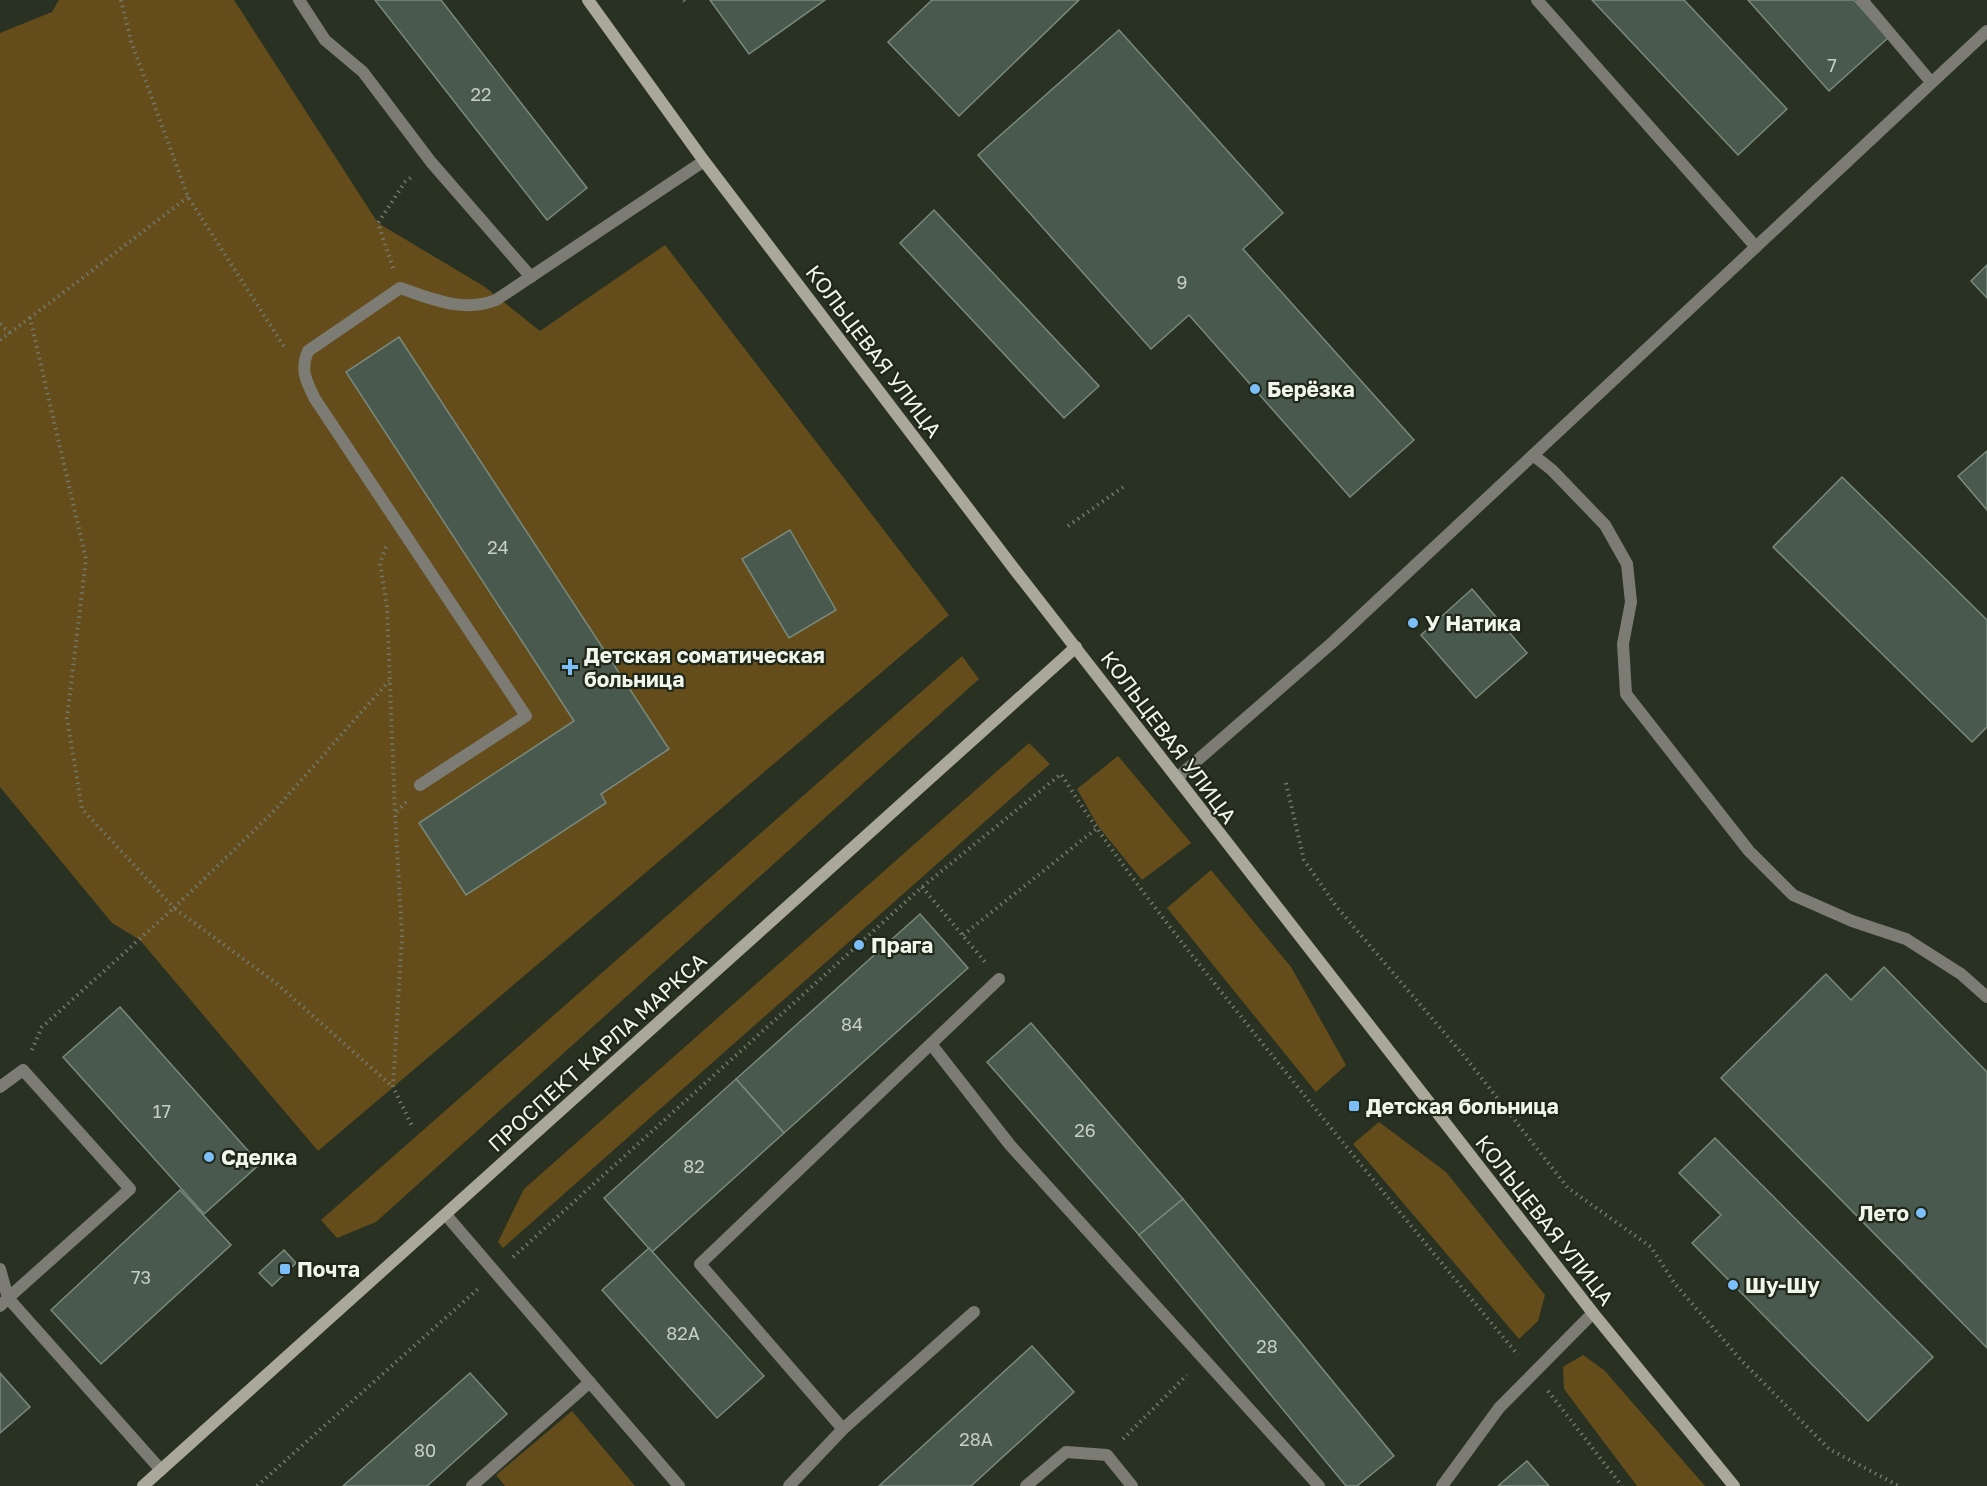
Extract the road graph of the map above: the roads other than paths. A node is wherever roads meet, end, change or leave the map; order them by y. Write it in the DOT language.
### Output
graph roads {
  1 [pos="299,0"];
  2 [pos="1537,0"];
  3 [pos="1862,0"];
  4 [pos="593,2"];
  5 [pos="1987,31"];
  6 [pos="1931,82"];
  7 [pos="704,161"];
  8 [pos="1756,247"];
  9 [pos="531,277"];
  10 [pos="1533,455"];
  11 [pos="1076,647"];
  12 [pos="1177,778"];
  13 [pos="420,785"];
  14 [pos="999,979"];
  15 [pos="1987,997"];
  16 [pos="931,1044"];
  17 [pos="0,1087"];
  18 [pos="446,1215"];
  19 [pos="0,1269"];
  20 [pos="4,1302"];
  21 [pos="974,1312"];
  22 [pos="1593,1313"];
  23 [pos="590,1382"];
  24 [pos="843,1429"];
  25 [pos="161,1470"];
  26 [pos="143,1486"];
  27 [pos="472,1486"];
  28 [pos="679,1486"];
  29 [pos="789,1486"];
  30 [pos="1026,1486"];
  31 [pos="1132,1486"];
  32 [pos="1319,1486"];
  33 [pos="1442,1486"];
  34 [pos="1734,1486"];
  1 -- 9 [label="street"];
  2 -- 8 [label="street"];
  3 -- 6 [label="street"];
  4 -- 7 [label="main road, КОЛЬЦЕВАЯ УЛИЦА"];
  5 -- 6 [label="street"];
  6 -- 8 [label="street"];
  7 -- 9 [label="street"];
  7 -- 11 [label="main road, КОЛЬЦЕВАЯ УЛИЦА"];
  8 -- 10 [label="street"];
  9 -- 13 [label="street"];
  10 -- 12 [label="street"];
  10 -- 15 [label="street"];
  11 -- 12 [label="main road, КОЛЬЦЕВАЯ УЛИЦА"];
  11 -- 18 [label="main road, ПРОСПЕКТ КАРЛА МАРКСА"];
  12 -- 22 [label="main road, КОЛЬЦЕВАЯ УЛИЦА"];
  14 -- 16 [label="street"];
  16 -- 24 [label="street"];
  16 -- 32 [label="street"];
  17 -- 20 [label="street"];
  18 -- 23 [label="street"];
  18 -- 25 [label="main road, ПРОСПЕКТ КАРЛА МАРКСА"];
  19 -- 20 [label="street"];
  20 -- 25 [label="street"];
  21 -- 24 [label="street"];
  22 -- 33 [label="street"];
  22 -- 34 [label="main road, КОЛЬЦЕВАЯ УЛИЦА"];
  23 -- 27 [label="street"];
  23 -- 28 [label="street"];
  24 -- 29 [label="street"];
  25 -- 26 [label="main road, ПРОСПЕКТ КАРЛА МАРКСА"];
  30 -- 31 [label="street"];
}
